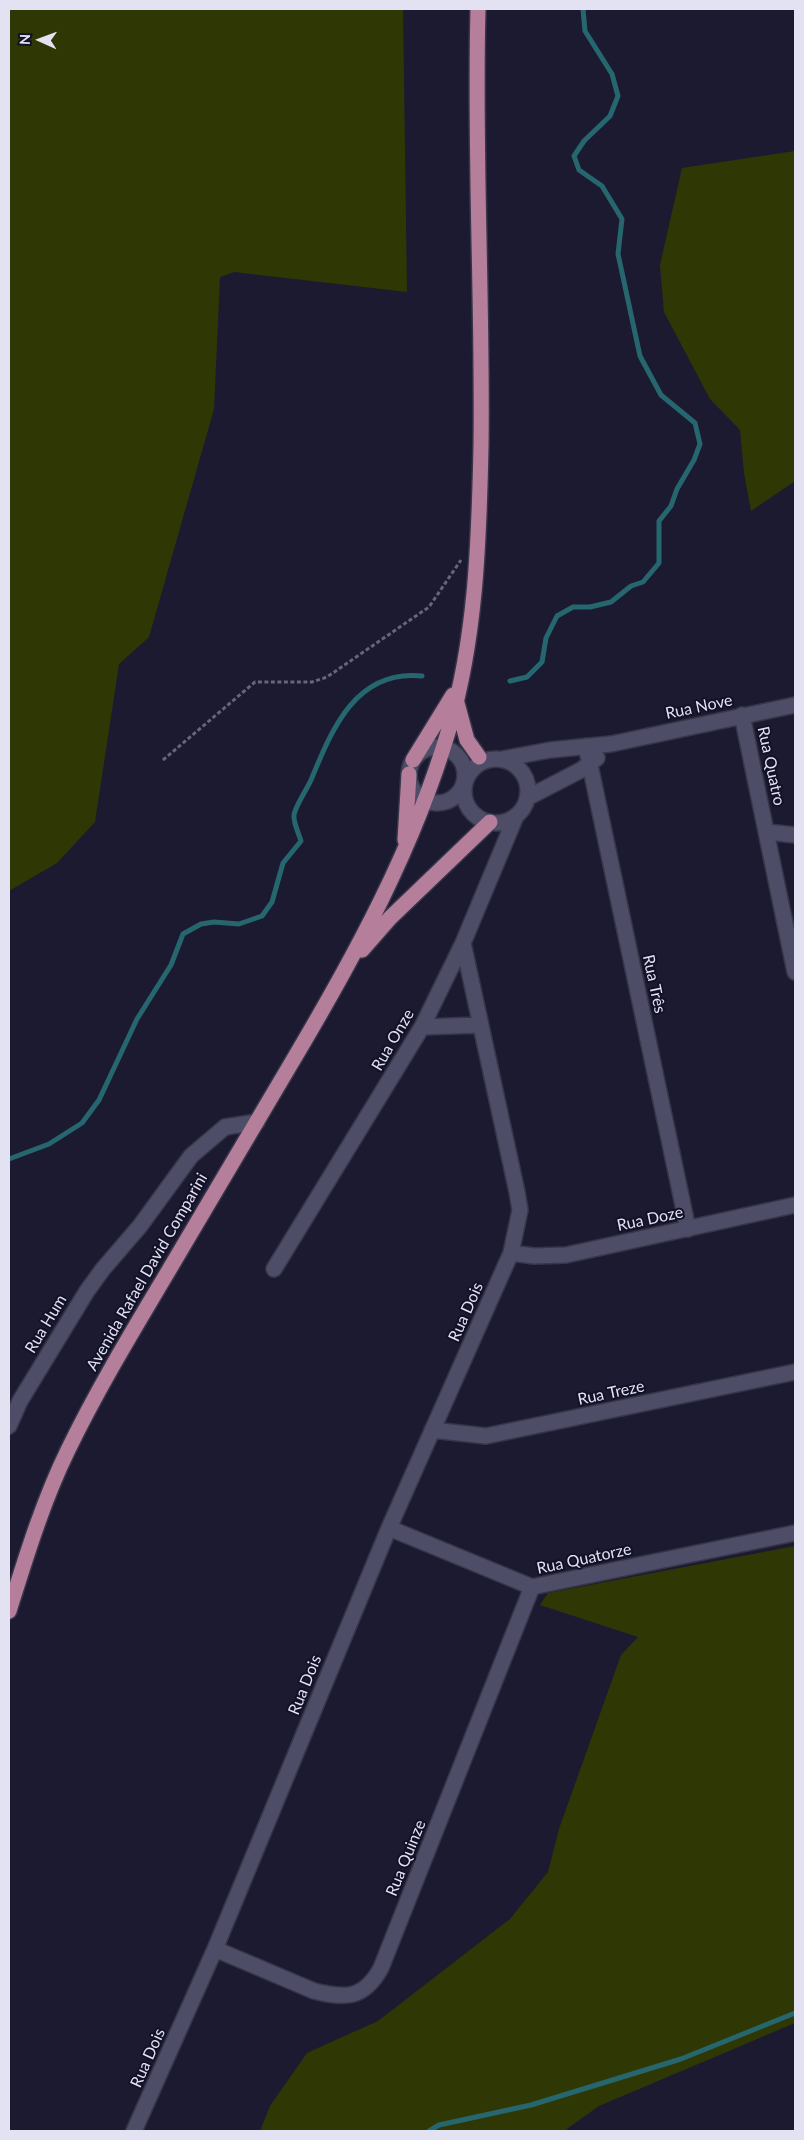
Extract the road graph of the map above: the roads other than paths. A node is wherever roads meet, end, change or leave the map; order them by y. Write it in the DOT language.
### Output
graph roads {
  1 [pos="478,9"];
  2 [pos="460,683"];
  3 [pos="456,700"];
  4 [pos="795,705"];
  5 [pos="742,715"];
  6 [pos="611,744"];
  7 [pos="586,746"];
  8 [pos="449,749"];
  9 [pos="490,758"];
  10 [pos="590,764"];
  11 [pos="411,767"];
  12 [pos="465,783"];
  13 [pos="527,798"];
  14 [pos="425,800"];
  15 [pos="448,801"];
  16 [pos="473,813"];
  17 [pos="516,816"];
  18 [pos="490,822"];
  19 [pos="767,832"];
  20 [pos="795,834"];
  21 [pos="404,852"];
  22 [pos="463,943"];
  23 [pos="348,967"];
  24 [pos="795,972"];
  25 [pos="481,1025"];
  26 [pos="422,1027"];
  27 [pos="257,1122"];
  28 [pos="795,1205"];
  29 [pos="688,1229"];
  30 [pos="512,1253"];
  31 [pos="274,1269"];
  32 [pos="795,1372"];
  33 [pos="9,1426"];
  34 [pos="432,1430"];
  35 [pos="389,1528"];
  36 [pos="795,1533"];
  37 [pos="532,1587"];
  38 [pos="9,1611"];
  39 [pos="215,1949"];
  40 [pos="146,2105"];
  41 [pos="134,2131"];
  42 [pos="147,2131"];
  1 -- 2 [label="main road"];
  2 -- 3 [label="main road"];
  2 -- 11 [label="main road"];
  3 -- 8 [label="main road"];
  3 -- 9 [label="main road"];
  4 -- 5 [label="street, Rua Nove"];
  5 -- 6 [label="street, Rua Nove"];
  5 -- 19 [label="street, Rua Quatro"];
  6 -- 7 [label="street, Rua Nove"];
  6 -- 10 [label="street"];
  7 -- 9 [label="street, Rua Nove"];
  7 -- 10 [label="street, Rua Três"];
  8 -- 9 [label="street"];
  8 -- 11 [label="street"];
  8 -- 12 [label="street"];
  8 -- 14 [label="main road"];
  9 -- 12 [label="street"];
  9 -- 13 [label="street"];
  10 -- 13 [label="street"];
  10 -- 29 [label="street, Rua Três"];
  11 -- 14 [label="street"];
  11 -- 21 [label="main road"];
  12 -- 15 [label="street"];
  12 -- 16 [label="street"];
  13 -- 17 [label="street"];
  14 -- 15 [label="street"];
  14 -- 21 [label="main road"];
  15 -- 16 [label="street"];
  16 -- 18 [label="street"];
  17 -- 18 [label="street"];
  17 -- 22 [label="street, Rua Onze"];
  18 -- 23 [label="main road"];
  19 -- 20 [label="street"];
  19 -- 24 [label="street, Rua Quatro"];
  21 -- 23 [label="main road"];
  22 -- 25 [label="street, Rua Dois"];
  22 -- 26 [label="street, Rua Onze"];
  23 -- 27 [label="main road, Avenida Rafael David Comparini"];
  25 -- 26 [label="street"];
  25 -- 30 [label="street, Rua Dois"];
  26 -- 31 [label="street, Rua Onze"];
  27 -- 33 [label="street, Rua Hum"];
  27 -- 38 [label="main road, Avenida Rafael David Comparini"];
  28 -- 29 [label="street, Rua Doze"];
  29 -- 30 [label="street, Rua Doze"];
  30 -- 34 [label="street, Rua Dois"];
  32 -- 34 [label="street, Rua Treze"];
  34 -- 35 [label="street, Rua Dois"];
  35 -- 37 [label="street, Rua Quatorze"];
  35 -- 39 [label="street, Rua Dois"];
  36 -- 37 [label="street, Rua Quatorze"];
  37 -- 39 [label="street, Rua Quinze"];
  39 -- 40 [label="street, Rua Dois"];
  40 -- 41 [label="street, Rua Dois"];
  40 -- 42 [label="street"];
}
